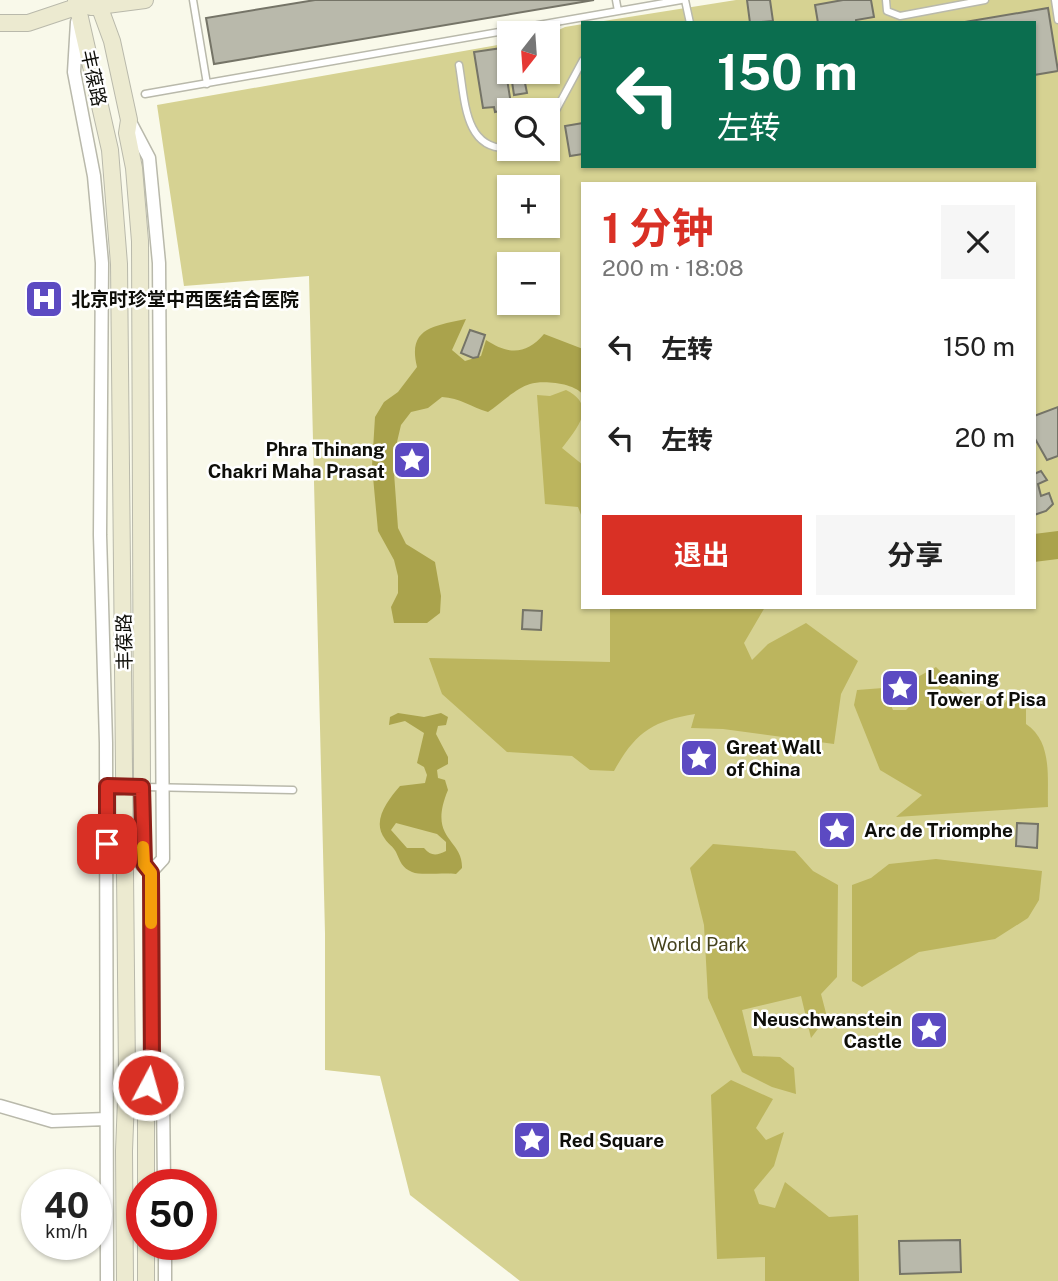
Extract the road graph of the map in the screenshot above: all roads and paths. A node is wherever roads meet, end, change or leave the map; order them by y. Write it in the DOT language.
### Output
graph roads {
  1 [pos="145,0"];
  2 [pos="193,0"];
  3 [pos="616,0"];
  4 [pos="683,0"];
  5 [pos="886,0"];
  6 [pos="985,0"];
  7 [pos="1055,0"];
  8 [pos="89,3"];
  9 [pos="618,11"];
  10 [pos="1058,20"];
  11 [pos="689,21"];
  12 [pos="0,23"];
  13 [pos="459,65"];
  14 [pos="581,65"];
  15 [pos="207,84"];
  16 [pos="145,94"];
  17 [pos="560,103"];
  18 [pos="129,120"];
  19 [pos="497,149"];
  20 [pos="107,786"];
  21 [pos="125,787"];
  22 [pos="142,787"];
  23 [pos="163,788"];
  24 [pos="293,790"];
  25 [pos="151,873"];
  26 [pos="152,1069"];
  27 [pos="0,1106"];
  28 [pos="106,1119"];
  29 [pos="146,1169"];
  30 [pos="164,1169"];
  31 [pos="146,1260"];
  32 [pos="165,1260"];
  33 [pos="107,1281"];
  34 [pos="125,1281"];
  35 [pos="146,1281"];
  36 [pos="165,1281"];
  1 -- 8 [label="main road"];
  2 -- 15 [label="lane"];
  3 -- 9 [label="lane"];
  4 -- 9 [label="lane"];
  4 -- 11 [label="lane"];
  5 -- 6 [label="lane"];
  7 -- 10 [label="lane"];
  8 -- 12 [label="main road"];
  8 -- 18 [label="main road, 丰葆路"];
  8 -- 20 [label="street"];
  8 -- 21 [label="main road, 丰葆路"];
  9 -- 15 [label="lane"];
  13 -- 19 [label="lane"];
  14 -- 17 [label="lane"];
  15 -- 16 [label="lane"];
  18 -- 22 [label="main road, 丰葆路"];
  18 -- 23 [label="street"];
  20 -- 21 [label="lane"];
  20 -- 28 [label="street"];
  21 -- 22 [label="lane"];
  21 -- 34 [label="main road, 丰葆路"];
  22 -- 23 [label="lane"];
  22 -- 25 [label="main road, 丰葆路"];
  23 -- 24 [label="lane"];
  23 -- 25 [label="street"];
  25 -- 26 [label="main road, 丰葆路"];
  26 -- 29 [label="main road, 丰葆路"];
  26 -- 30 [label="street"];
  27 -- 28 [label="street"];
  28 -- 33 [label="street"];
  31 -- 35 [label="main road"];
  32 -- 36 [label="street"];
}
